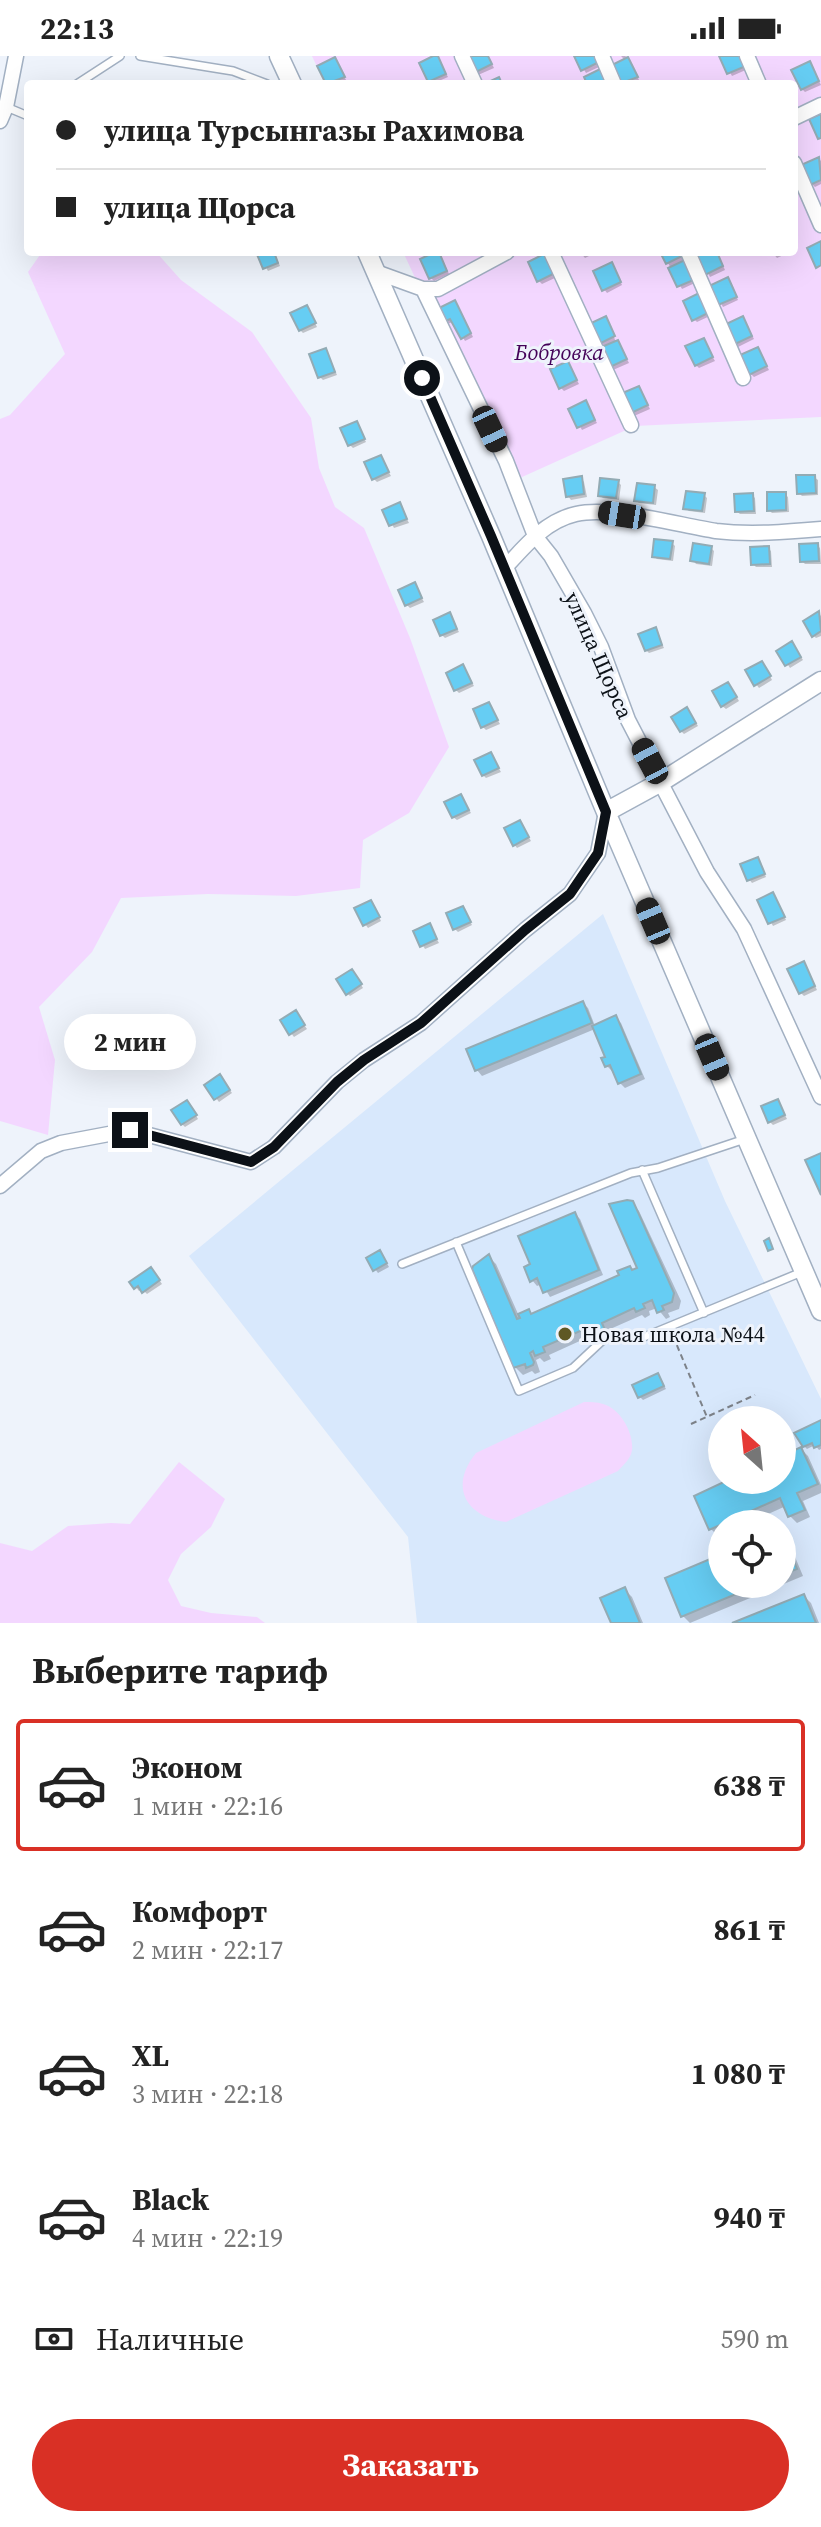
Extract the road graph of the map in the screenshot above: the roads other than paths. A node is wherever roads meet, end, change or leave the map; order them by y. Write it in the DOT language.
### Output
graph roads {
  1 [pos="15,56"];
  2 [pos="120,56"];
  3 [pos="140,56"];
  4 [pos="279,56"];
  5 [pos="462,56"];
  6 [pos="602,56"];
  7 [pos="747,56"];
  8 [pos="83,80"];
  9 [pos="257,80"];
  10 [pos="290,80"];
  11 [pos="473,80"];
  12 [pos="612,80"];
  13 [pos="757,80"];
  14 [pos="821,105"];
  15 [pos="3,114"];
  16 [pos="24,116"];
  17 [pos="798,116"];
  18 [pos="798,172"];
  19 [pos="821,225"];
  20 [pos="369,256"];
  21 [pos="500,256"];
  22 [pos="553,256"];
  23 [pos="690,256"];
  24 [pos="376,272"];
  25 [pos="423,289"];
  26 [pos="743,378"];
  27 [pos="631,425"];
  28 [pos="821,529"];
  29 [pos="535,536"];
  30 [pos="504,569"];
  31 [pos="821,681"];
  32 [pos="661,782"];
  33 [pos="606,812"];
  34 [pos="821,1097"];
  35 [pos="747,1138"];
  36 [pos="642,1170"];
  37 [pos="0,1186"];
  38 [pos="456,1242"];
  39 [pos="402,1264"];
  40 [pos="804,1271"];
  41 [pos="821,1311"];
  42 [pos="704,1313"];
  1 -- 15 [label="street"];
  2 -- 8 [label="lane"];
  3 -- 9 [label="lane"];
  4 -- 10 [label="street"];
  5 -- 11 [label="street"];
  6 -- 12 [label="street"];
  7 -- 13 [label="street"];
  14 -- 17 [label="street"];
  15 -- 16 [label="lane"];
  18 -- 19 [label="street"];
  20 -- 24 [label="street"];
  21 -- 25 [label="street"];
  22 -- 27 [label="street"];
  23 -- 26 [label="street"];
  24 -- 25 [label="street"];
  24 -- 30 [label="street"];
  25 -- 29 [label="street, улица Щорса"];
  28 -- 29 [label="street"];
  29 -- 30 [label="street"];
  29 -- 32 [label="street, улица Щорса"];
  30 -- 33 [label="street"];
  31 -- 32 [label="street"];
  32 -- 33 [label="street"];
  32 -- 34 [label="street, улица Щорса"];
  33 -- 35 [label="street"];
  33 -- 37 [label="street"];
  35 -- 36 [label="lane"];
  35 -- 40 [label="street"];
  36 -- 38 [label="lane"];
  36 -- 42 [label="lane"];
  38 -- 39 [label="lane"];
  38 -- 42 [label="lane"];
  40 -- 41 [label="street"];
  40 -- 42 [label="lane"];
}
